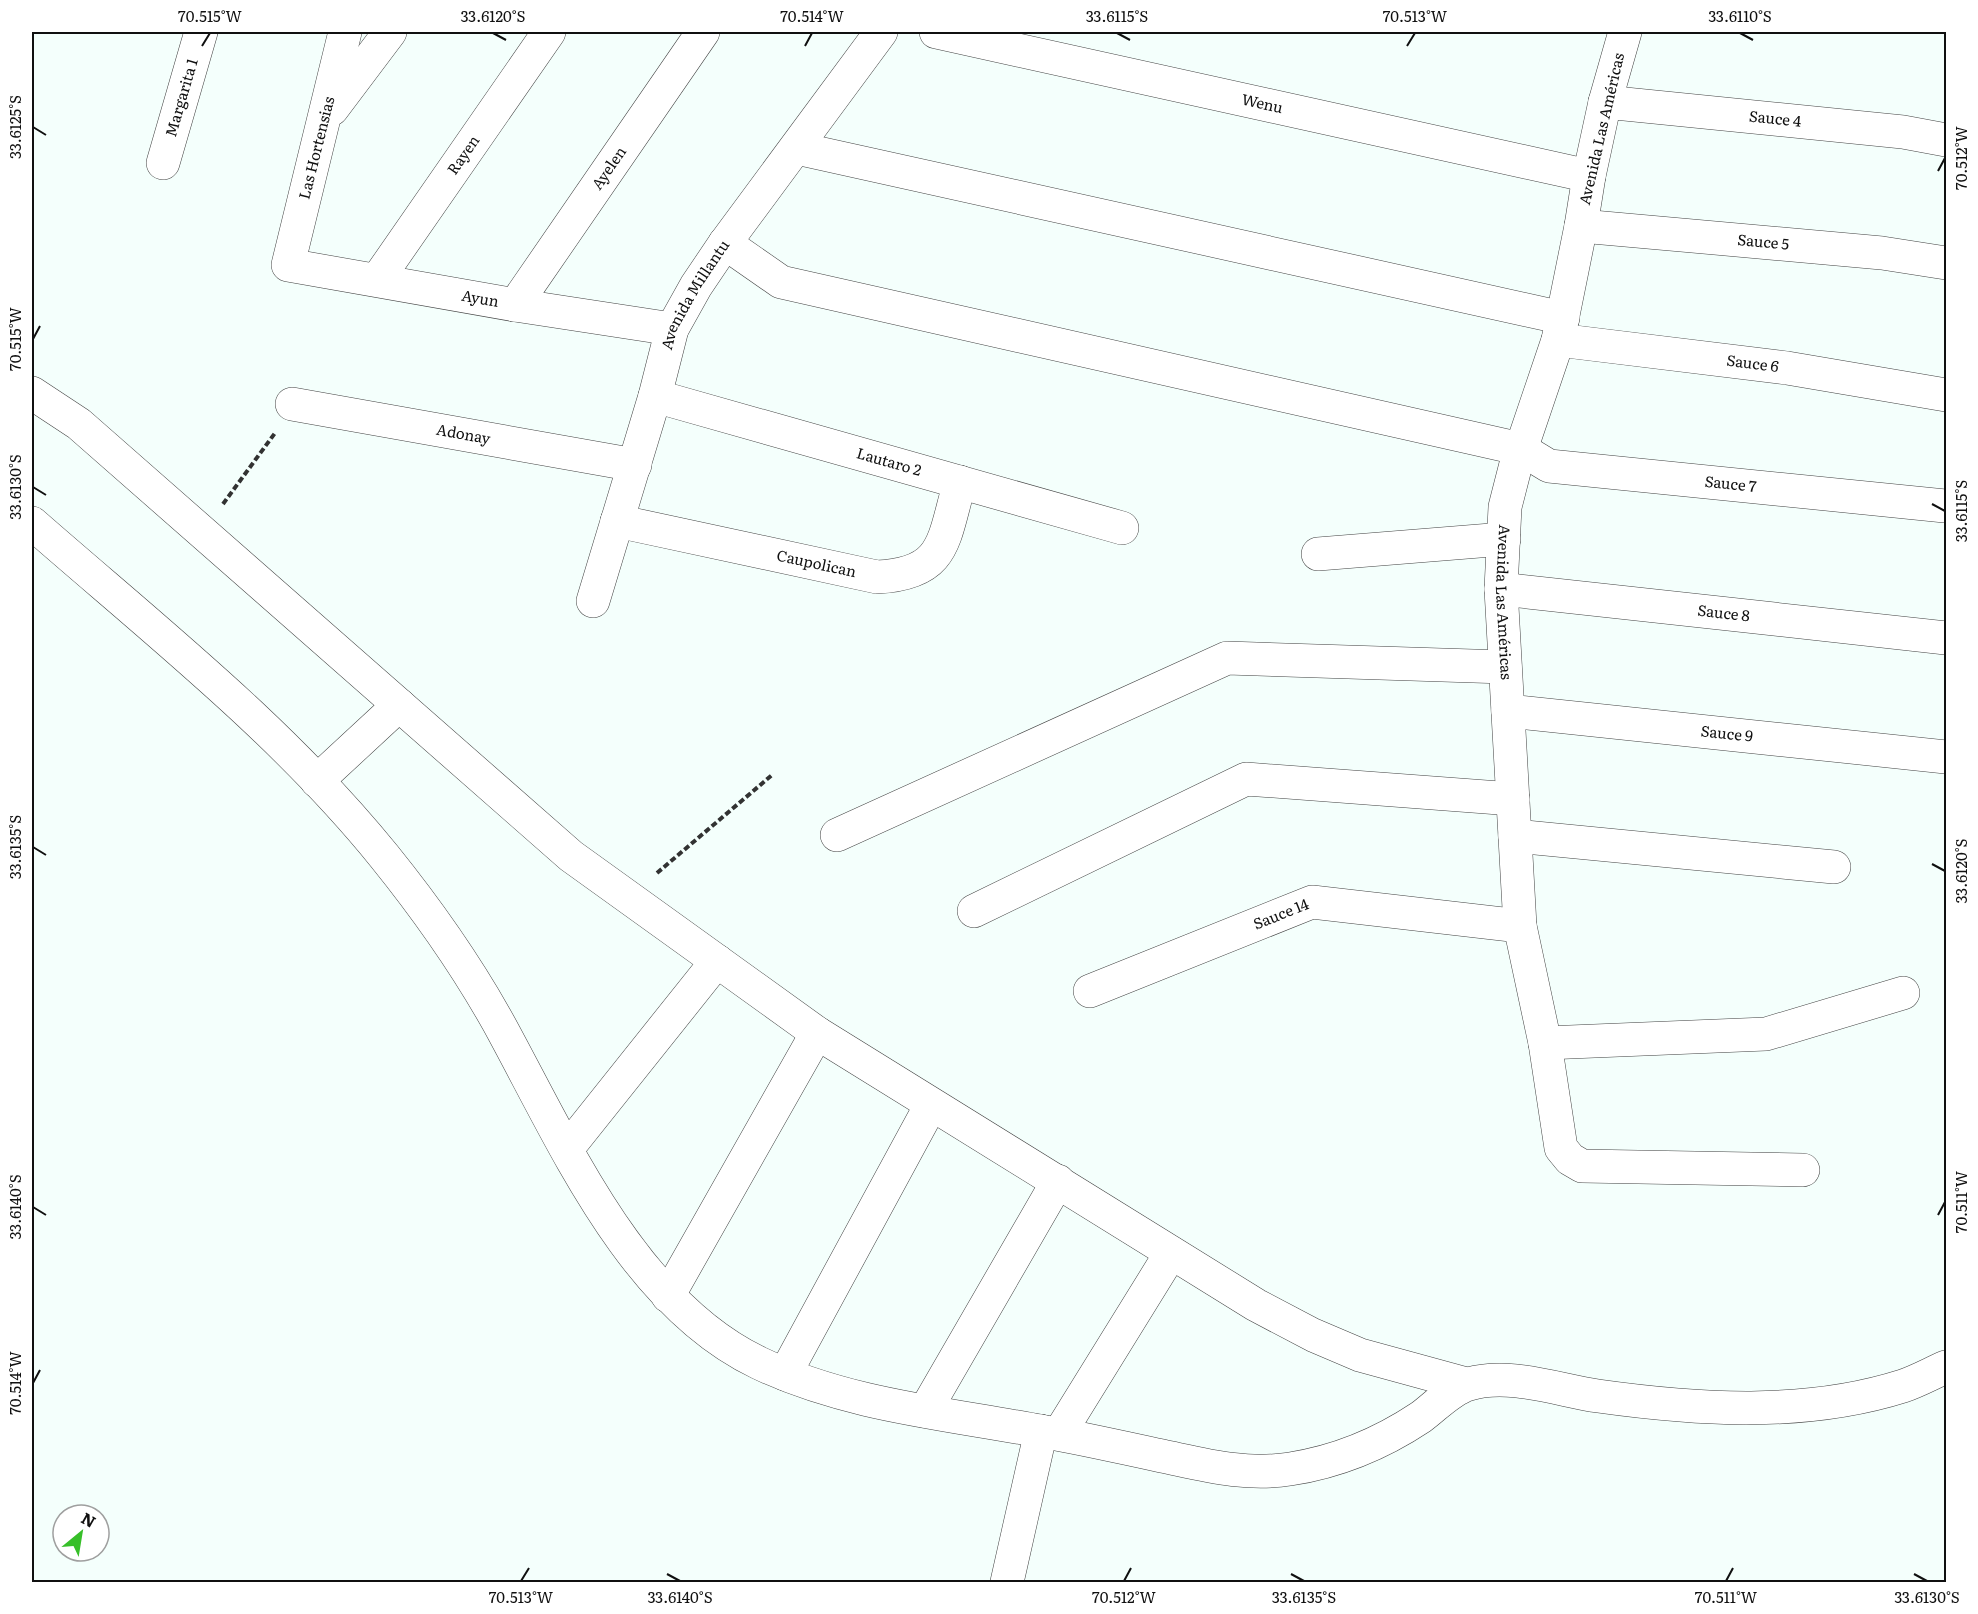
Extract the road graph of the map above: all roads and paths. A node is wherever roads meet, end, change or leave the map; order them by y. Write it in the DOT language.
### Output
graph roads {
  1 [pos="201,32"];
  2 [pos="345,32"];
  3 [pos="390,32"];
  4 [pos="549,32"];
  5 [pos="703,32"];
  6 [pos="882,32"];
  7 [pos="936,32"];
  8 [pos="1624,32"];
  9 [pos="1605,102"];
  10 [pos="324,121"];
  11 [pos="1947,140"];
  12 [pos="796,148"];
  13 [pos="163,163"];
  14 [pos="1589,176"];
  15 [pos="1581,226"];
  16 [pos="725,243"];
  17 [pos="1947,263"];
  18 [pos="288,265"];
  19 [pos="377,280"];
  20 [pos="515,304"];
  21 [pos="672,329"];
  22 [pos="1561,329"];
  23 [pos="32,393"];
  24 [pos="1947,395"];
  25 [pos="655,396"];
  26 [pos="292,404"];
  27 [pos="270,442"];
  28 [pos="1521,449"];
  29 [pos="634,465"];
  30 [pos="960,482"];
  31 [pos="1945,506"];
  32 [pos="218,512"];
  33 [pos="617,521"];
  34 [pos="32,523"];
  35 [pos="1122,528"];
  36 [pos="1504,538"];
  37 [pos="1318,554"];
  38 [pos="1501,589"];
  39 [pos="593,601"];
  40 [pos="1947,638"];
  41 [pos="1505,667"];
  42 [pos="399,705"];
  43 [pos="1508,711"];
  44 [pos="1947,757"];
  45 [pos="772,776"];
  46 [pos="317,781"];
  47 [pos="1513,799"];
  48 [pos="837,835"];
  49 [pos="1515,836"];
  50 [pos="1834,867"];
  51 [pos="655,875"];
  52 [pos="974,911"];
  53 [pos="1520,926"];
  54 [pos="717,961"];
  55 [pos="1090,991"];
  56 [pos="1902,993"];
  57 [pos="817,1033"];
  58 [pos="1545,1043"];
  59 [pos="931,1105"];
  60 [pos="567,1149"];
  61 [pos="1803,1170"];
  62 [pos="1058,1181"];
  63 [pos="1171,1253"];
  64 [pos="668,1296"];
  65 [pos="1947,1367"];
  66 [pos="785,1374"];
  67 [pos="1466,1384"];
  68 [pos="925,1411"];
  69 [pos="1050,1432"];
  70 [pos="1008,1582"];
  1 -- 13 [label="street, Margarita 1"];
  2 -- 10 [label="street, Las Hortensias"];
  3 -- 10 [label="street"];
  4 -- 19 [label="street, Rayen"];
  5 -- 20 [label="street, Ayelen"];
  6 -- 12 [label="street, Avenida Millantu"];
  7 -- 14 [label="street, Wenu"];
  8 -- 9 [label="street, Avenida Las Américas"];
  9 -- 11 [label="street, Sauce 4"];
  9 -- 14 [label="street, Avenida Las Américas"];
  10 -- 18 [label="street, Las Hortensias"];
  12 -- 16 [label="street, Avenida Millantu"];
  12 -- 22 [label="street, Sauce 6"];
  14 -- 15 [label="street, Avenida Las Américas"];
  15 -- 17 [label="street, Sauce 5"];
  15 -- 22 [label="street, Avenida Las Américas"];
  16 -- 21 [label="street, Avenida Millantu"];
  16 -- 28 [label="street, Sauce 7"];
  18 -- 19 [label="street, Ayun"];
  19 -- 20 [label="street, Ayun"];
  20 -- 21 [label="street, Ayun"];
  21 -- 25 [label="street, Avenida Millantu"];
  22 -- 24 [label="street, Sauce 6"];
  22 -- 28 [label="street, Avenida Las Américas"];
  23 -- 42 [label="street"];
  25 -- 29 [label="street, Avenida Millantu"];
  25 -- 30 [label="street, Lautaro 2"];
  26 -- 29 [label="street, Adonay"];
  27 -- 32 [label="path"];
  28 -- 31 [label="street, Sauce 7"];
  28 -- 36 [label="street, Avenida Las Américas"];
  29 -- 33 [label="street, Avenida Millantu"];
  30 -- 33 [label="street, Caupolican"];
  30 -- 35 [label="street, Lautaro 2"];
  33 -- 39 [label="street, Avenida Millantu"];
  34 -- 46 [label="street"];
  36 -- 37 [label="street"];
  36 -- 38 [label="street, Avenida Las Américas"];
  38 -- 40 [label="street, Sauce 8"];
  38 -- 41 [label="street, Avenida Las Américas"];
  41 -- 43 [label="street, Avenida Las Américas"];
  41 -- 48 [label="street"];
  42 -- 46 [label="street"];
  42 -- 54 [label="street"];
  43 -- 44 [label="street, Sauce 9"];
  43 -- 47 [label="street, Avenida Las Américas"];
  45 -- 51 [label="path"];
  46 -- 60 [label="street"];
  47 -- 49 [label="street, Avenida Las Américas"];
  47 -- 52 [label="street"];
  49 -- 50 [label="street"];
  49 -- 53 [label="street, Avenida Las Américas"];
  53 -- 55 [label="street, Sauce 14"];
  53 -- 58 [label="street, Avenida Las Américas"];
  54 -- 57 [label="street"];
  54 -- 60 [label="street"];
  56 -- 58 [label="street"];
  57 -- 59 [label="street"];
  57 -- 64 [label="street"];
  58 -- 61 [label="street, Avenida Las Américas"];
  59 -- 62 [label="street"];
  59 -- 66 [label="street"];
  60 -- 64 [label="street"];
  62 -- 63 [label="street"];
  62 -- 68 [label="street"];
  63 -- 67 [label="street"];
  63 -- 69 [label="street"];
  64 -- 66 [label="street"];
  65 -- 67 [label="street"];
  66 -- 68 [label="street"];
  67 -- 69 [label="street"];
  68 -- 69 [label="street"];
  69 -- 70 [label="street"];
}
